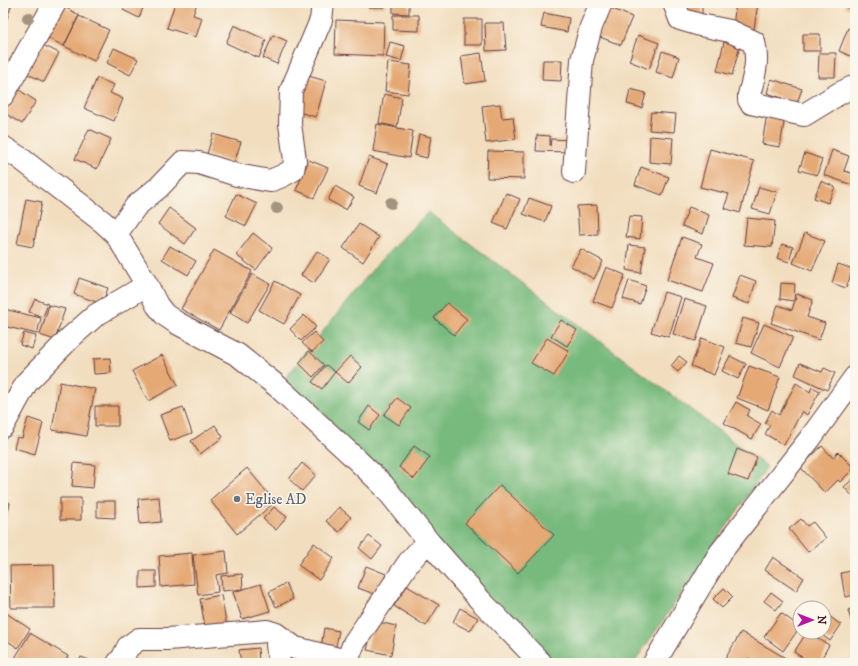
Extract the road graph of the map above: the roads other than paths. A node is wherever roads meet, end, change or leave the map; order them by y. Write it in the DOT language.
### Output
graph roads {
  1 [pos="55,3"];
  2 [pos="323,3"];
  3 [pos="601,3"];
  4 [pos="674,3"];
  5 [pos="855,86"];
  6 [pos="3,94"];
  7 [pos="3,147"];
  8 [pos="574,172"];
  9 [pos="116,234"];
  10 [pos="147,285"];
  11 [pos="855,377"];
  12 [pos="3,426"];
  13 [pos="428,541"];
  14 [pos="276,634"];
  15 [pos="346,662"];
  16 [pos="118,663"];
  17 [pos="279,663"];
  18 [pos="541,663"];
  19 [pos="654,663"];
  1 -- 6 [label="street"];
  2 -- 9 [label="street"];
  3 -- 8 [label="street"];
  4 -- 5 [label="street"];
  7 -- 9 [label="street"];
  9 -- 10 [label="street"];
  10 -- 12 [label="street"];
  10 -- 13 [label="street"];
  11 -- 19 [label="street"];
  13 -- 15 [label="street"];
  13 -- 18 [label="street"];
  14 -- 15 [label="street"];
  14 -- 16 [label="street"];
  14 -- 17 [label="street"];
}
